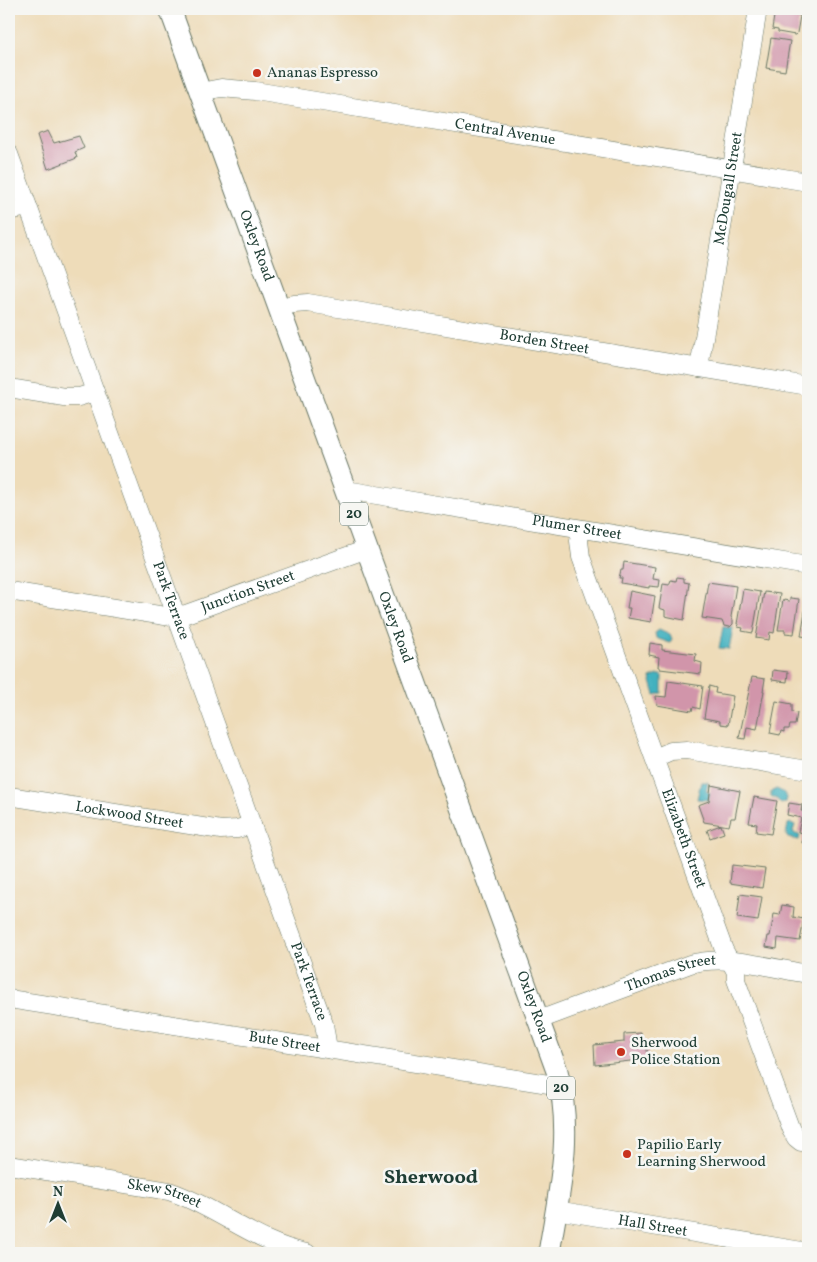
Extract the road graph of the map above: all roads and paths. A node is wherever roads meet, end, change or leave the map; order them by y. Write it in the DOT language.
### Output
graph roads {
  1 [pos="170,9"];
  2 [pos="758,9"];
  3 [pos="200,92"];
  4 [pos="9,154"];
  5 [pos="731,170"];
  6 [pos="808,182"];
  7 [pos="28,207"];
  8 [pos="9,211"];
  9 [pos="279,307"];
  10 [pos="699,368"];
  11 [pos="808,386"];
  12 [pos="9,388"];
  13 [pos="95,392"];
  14 [pos="346,490"];
  15 [pos="581,529"];
  16 [pos="367,549"];
  17 [pos="808,566"];
  18 [pos="9,591"];
  19 [pos="176,615"];
  20 [pos="655,758"];
  21 [pos="808,770"];
  22 [pos="9,796"];
  23 [pos="252,825"];
  24 [pos="730,961"];
  25 [pos="808,974"];
  26 [pos="9,999"];
  27 [pos="539,1020"];
  28 [pos="328,1050"];
  29 [pos="561,1086"];
  30 [pos="801,1142"];
  31 [pos="9,1165"];
  32 [pos="556,1210"];
  33 [pos="808,1252"];
  34 [pos="307,1253"];
  35 [pos="549,1253"];
  1 -- 3 [label="main road, Oxley Road / 20"];
  2 -- 5 [label="street, McDougall Street"];
  3 -- 5 [label="street, Central Avenue"];
  3 -- 9 [label="main road, Oxley Road / 20"];
  4 -- 7 [label="street, Park Terrace"];
  5 -- 6 [label="street, Central Avenue"];
  5 -- 10 [label="street, McDougall Street"];
  7 -- 8 [label="street"];
  7 -- 13 [label="street, Park Terrace"];
  9 -- 10 [label="street, Borden Street"];
  9 -- 14 [label="main road, Oxley Road / 20"];
  10 -- 11 [label="street, Borden Street"];
  12 -- 13 [label="street"];
  13 -- 19 [label="street, Park Terrace"];
  14 -- 15 [label="street, Plumer Street"];
  14 -- 16 [label="main road, Oxley Road / 20"];
  15 -- 17 [label="street, Plumer Street"];
  15 -- 20 [label="street, Elizabeth Street"];
  16 -- 19 [label="street, Junction Street"];
  16 -- 27 [label="main road, Oxley Road / 20"];
  18 -- 19 [label="street, Junction Street"];
  19 -- 23 [label="street, Park Terrace"];
  20 -- 21 [label="street"];
  20 -- 24 [label="street, Elizabeth Street"];
  22 -- 23 [label="street, Lockwood Street"];
  23 -- 28 [label="street, Park Terrace"];
  24 -- 25 [label="street, Thomas Street"];
  24 -- 27 [label="street, Thomas Street"];
  24 -- 30 [label="street, Elizabeth Street"];
  26 -- 28 [label="street, Bute Street"];
  27 -- 29 [label="main road, Oxley Road / 20"];
  28 -- 29 [label="street, Bute Street"];
  29 -- 32 [label="main road, Oxley Road / 20"];
  31 -- 34 [label="street, Skew Street"];
  32 -- 33 [label="street, Hall Street"];
  32 -- 35 [label="main road, Oxley Road / 20"];
}
